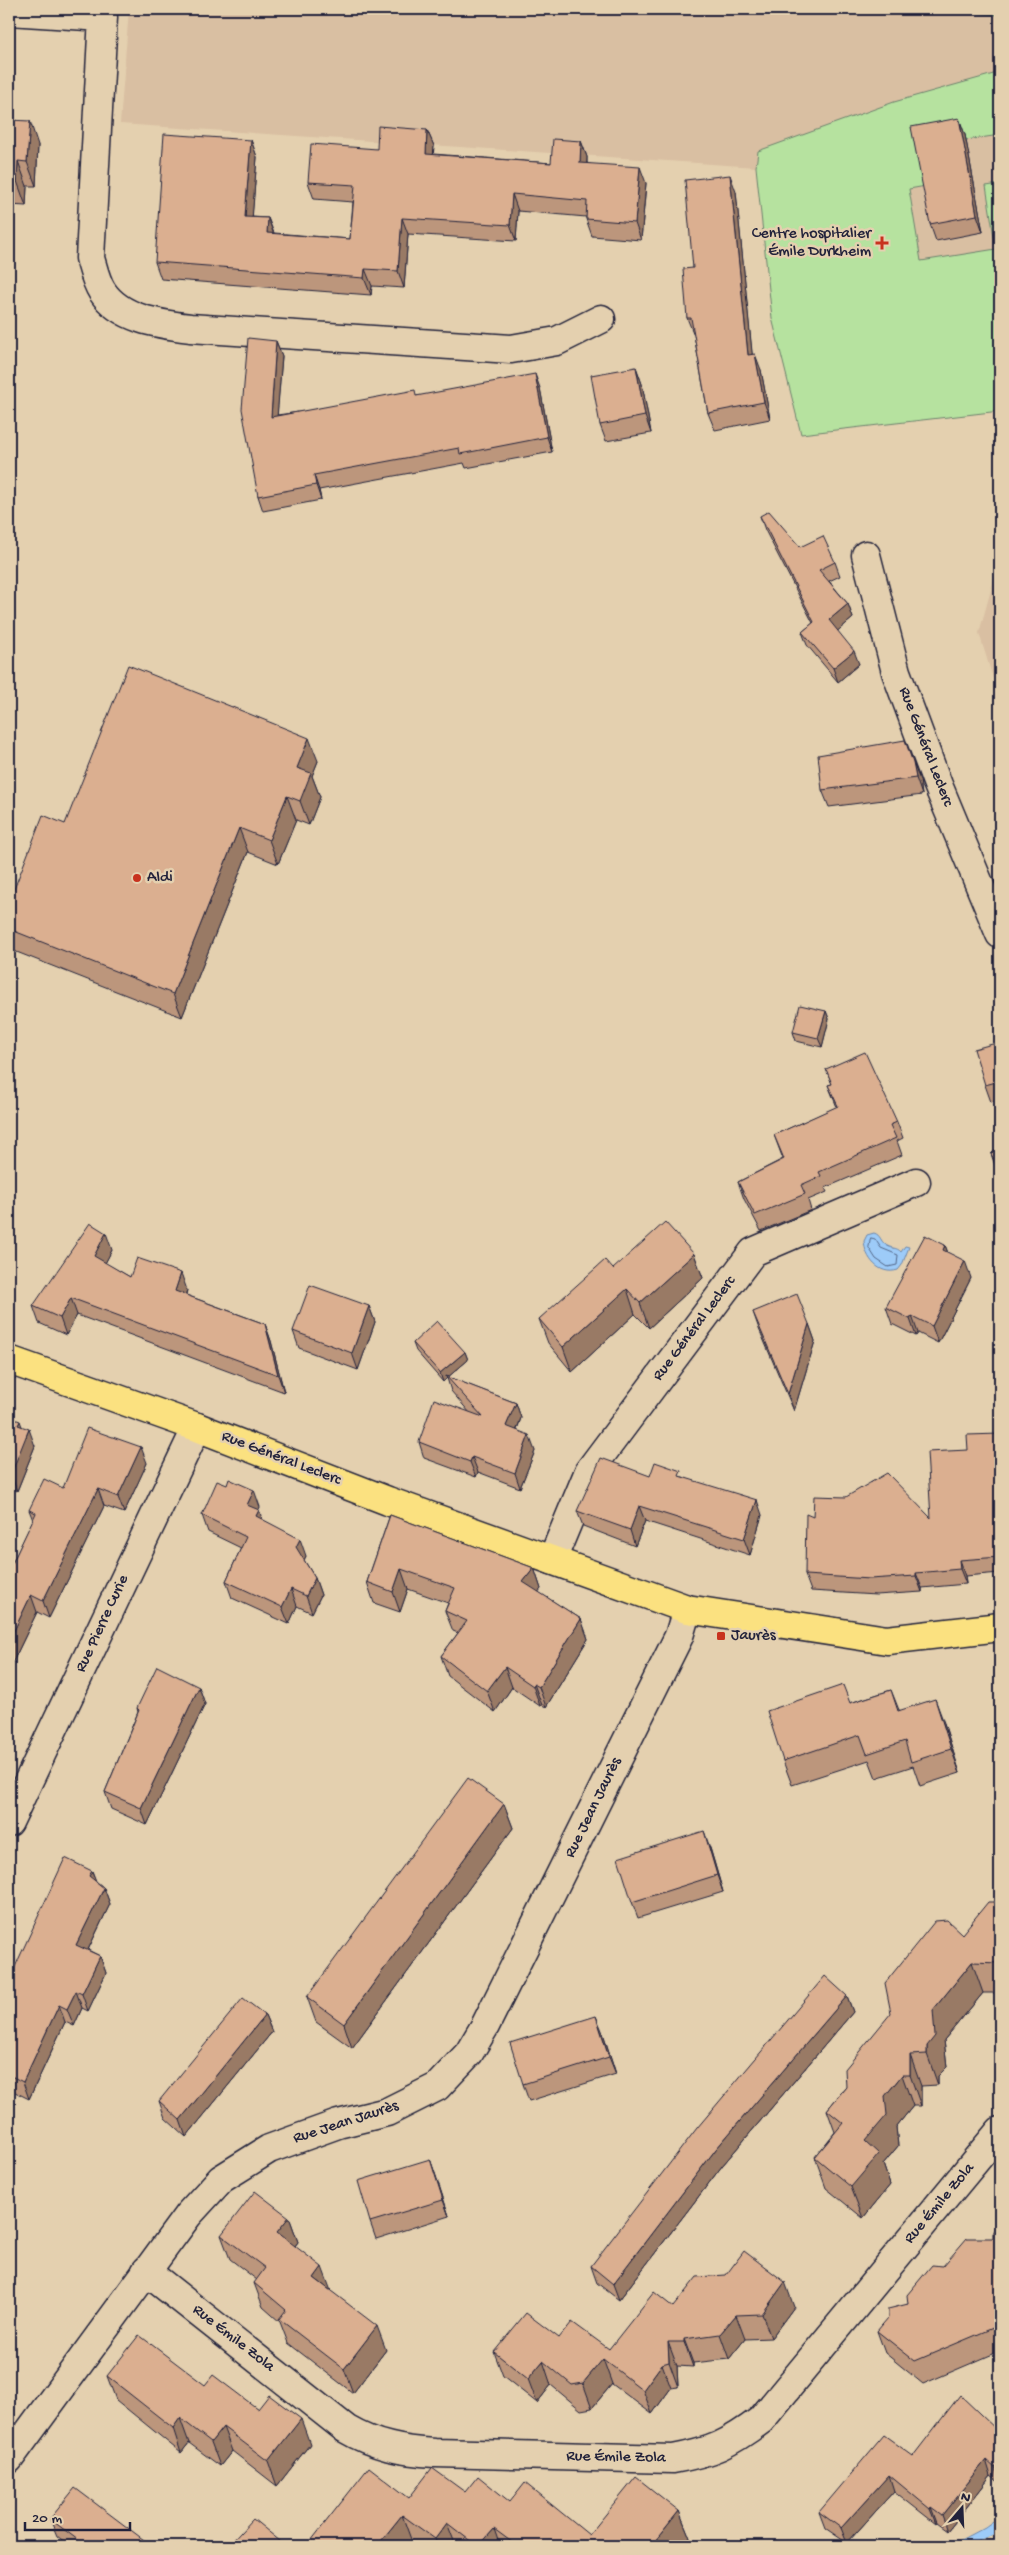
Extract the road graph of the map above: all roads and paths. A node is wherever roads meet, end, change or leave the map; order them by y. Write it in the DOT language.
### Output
graph roads {
  1 [pos="9,11"];
  2 [pos="601,319"];
  3 [pos="866,555"];
  4 [pos="1000,934"];
  5 [pos="916,1182"];
  6 [pos="9,1360"];
  7 [pos="196,1427"];
  8 [pos="552,1560"];
  9 [pos="687,1609"];
  10 [pos="1000,1626"];
  11 [pos="9,1822"];
  12 [pos="1000,2131"];
  13 [pos="146,2271"];
  14 [pos="9,2459"];
  1 -- 2 [label="street"];
  3 -- 4 [label="street, Rue Général Leclerc"];
  5 -- 8 [label="street, Rue Général Leclerc"];
  6 -- 7 [label="main road, Rue Général Leclerc"];
  7 -- 8 [label="main road, Rue Général Leclerc"];
  7 -- 11 [label="street, Rue Pierre Curie"];
  8 -- 9 [label="main road, Rue Général Leclerc"];
  9 -- 10 [label="main road, Rue Général Leclerc"];
  9 -- 13 [label="street, Rue Jean Jaurès"];
  12 -- 13 [label="street, Rue Émile Zola"];
  13 -- 14 [label="street, Rue Jean Jaurès"];
}
